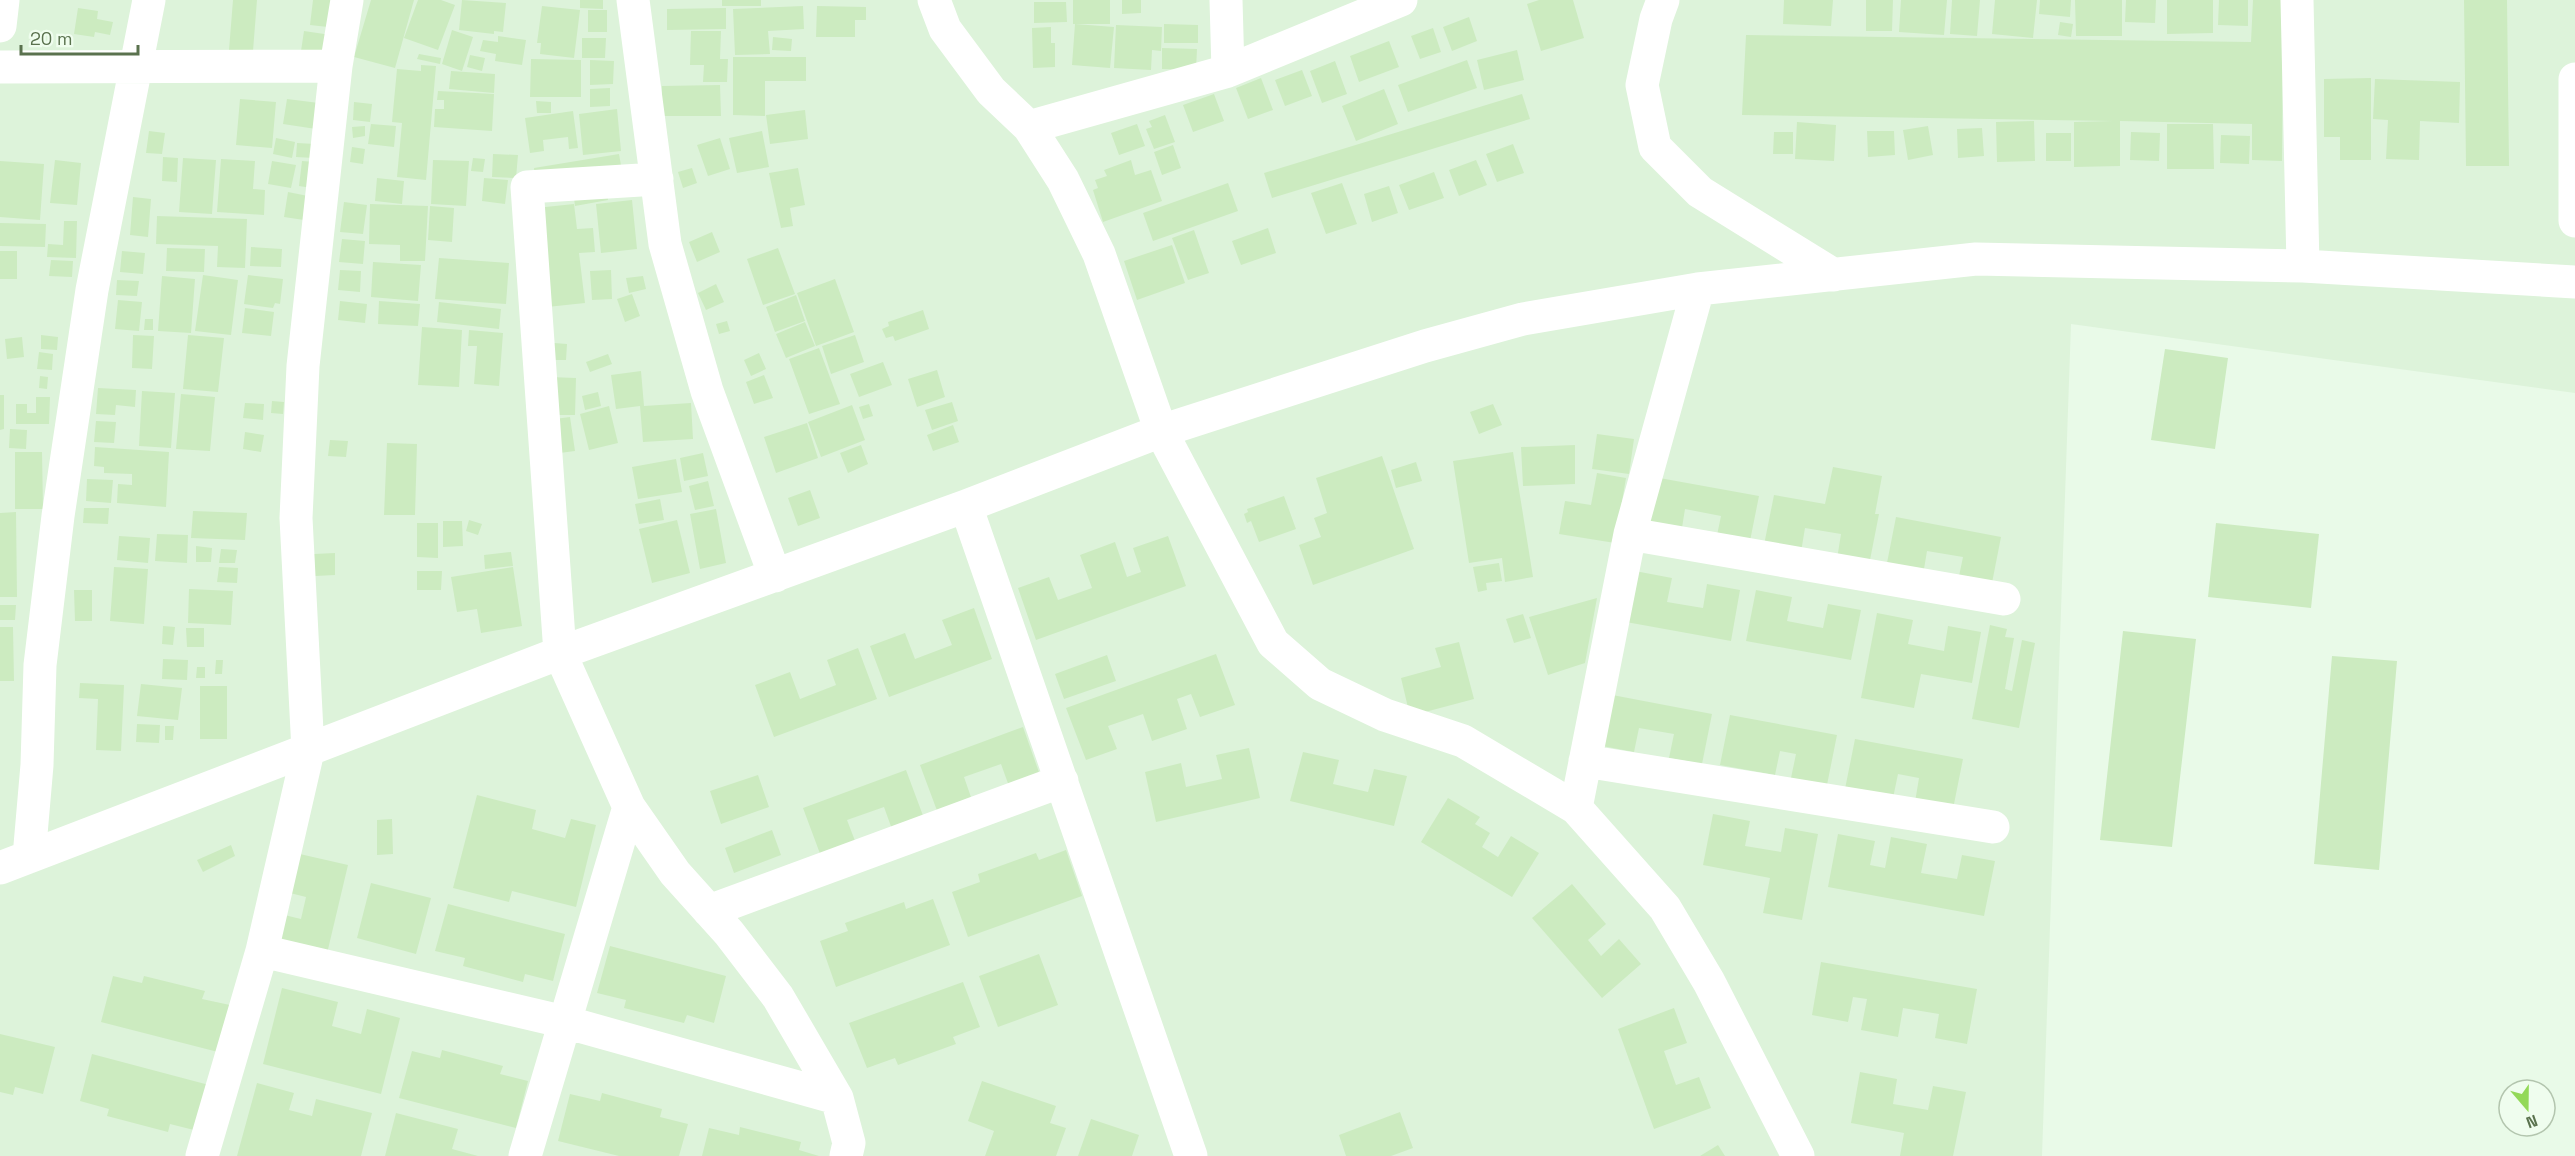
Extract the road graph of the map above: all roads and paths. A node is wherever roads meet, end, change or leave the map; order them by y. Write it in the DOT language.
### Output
graph roads {
  1 [pos="3,0"];
  2 [pos="149,0"];
  3 [pos="347,0"];
  4 [pos="633,0"];
  5 [pos="934,0"];
  6 [pos="1226,0"];
  7 [pos="1401,0"];
  8 [pos="1663,0"];
  9 [pos="2296,0"];
  10 [pos="0,26"];
  11 [pos="137,65"];
  12 [pos="336,66"];
  13 [pos="0,67"];
  14 [pos="1228,71"];
  15 [pos="2575,79"];
  16 [pos="1029,127"];
  17 [pos="657,179"];
  18 [pos="2575,221"];
  19 [pos="2304,266"];
  20 [pos="1833,275"];
  21 [pos="2575,282"];
  22 [pos="1698,290"];
  23 [pos="1161,431"];
  24 [pos="966,506"];
  25 [pos="1630,534"];
  26 [pos="775,576"];
  27 [pos="2004,599"];
  28 [pos="560,653"];
  29 [pos="308,751"];
  30 [pos="1585,761"];
  31 [pos="1062,781"];
  32 [pos="629,807"];
  33 [pos="1576,808"];
  34 [pos="1994,827"];
  35 [pos="14,862"];
  36 [pos="710,911"];
  37 [pos="262,951"];
  38 [pos="565,1022"];
  39 [pos="837,1098"];
  40 [pos="202,1156"];
  41 [pos="525,1156"];
  42 [pos="846,1156"];
  43 [pos="1191,1156"];
  44 [pos="1798,1156"];
  1 -- 10 [label="street"];
  2 -- 11 [label="street"];
  3 -- 12 [label="street"];
  4 -- 17 [label="street"];
  5 -- 16 [label="street"];
  6 -- 14 [label="street"];
  7 -- 14 [label="street"];
  8 -- 20 [label="street"];
  9 -- 19 [label="street"];
  11 -- 12 [label="street"];
  11 -- 13 [label="street"];
  11 -- 35 [label="street"];
  12 -- 29 [label="street"];
  14 -- 16 [label="street"];
  15 -- 18 [label="street"];
  16 -- 23 [label="street"];
  17 -- 26 [label="street"];
  17 -- 28 [label="street"];
  19 -- 20 [label="street"];
  19 -- 21 [label="street"];
  20 -- 22 [label="street"];
  22 -- 23 [label="street"];
  22 -- 25 [label="street"];
  23 -- 24 [label="street"];
  23 -- 33 [label="street"];
  24 -- 26 [label="street"];
  24 -- 31 [label="street"];
  25 -- 27 [label="street"];
  25 -- 30 [label="street"];
  26 -- 28 [label="street"];
  28 -- 29 [label="street"];
  28 -- 32 [label="street"];
  29 -- 35 [label="street"];
  29 -- 37 [label="street"];
  30 -- 33 [label="street"];
  30 -- 34 [label="street"];
  31 -- 36 [label="street"];
  31 -- 43 [label="street"];
  32 -- 36 [label="street"];
  32 -- 38 [label="street"];
  33 -- 44 [label="street"];
  36 -- 39 [label="street"];
  37 -- 38 [label="street"];
  37 -- 40 [label="street"];
  38 -- 39 [label="street"];
  38 -- 41 [label="street"];
  39 -- 42 [label="street"];
}
